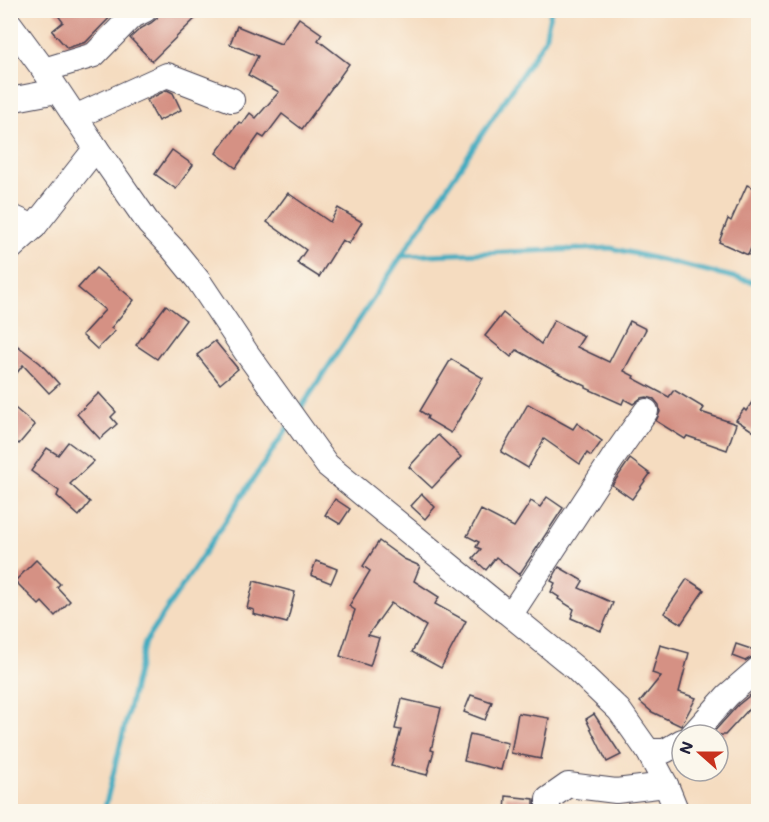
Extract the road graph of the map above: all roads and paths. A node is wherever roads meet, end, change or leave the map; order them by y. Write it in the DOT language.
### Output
graph roads {
  1 [pos="145,10"];
  2 [pos="10,24"];
  3 [pos="44,69"];
  4 [pos="57,91"];
  5 [pos="10,98"];
  6 [pos="232,100"];
  7 [pos="75,117"];
  8 [pos="96,148"];
  9 [pos="10,216"];
  10 [pos="34,227"];
  11 [pos="10,249"];
  12 [pos="646,411"];
  13 [pos="505,611"];
  14 [pos="759,669"];
  15 [pos="703,723"];
  16 [pos="670,748"];
  17 [pos="648,751"];
  18 [pos="666,785"];
  19 [pos="548,812"];
  20 [pos="677,812"];
  1 -- 3 [label="street"];
  2 -- 3 [label="street"];
  3 -- 4 [label="street"];
  4 -- 5 [label="street"];
  4 -- 7 [label="street"];
  6 -- 7 [label="street"];
  7 -- 8 [label="street"];
  8 -- 10 [label="street"];
  8 -- 13 [label="street"];
  9 -- 10 [label="street"];
  10 -- 11 [label="street"];
  12 -- 13 [label="street"];
  13 -- 17 [label="street"];
  14 -- 15 [label="street"];
  16 -- 17 [label="street"];
  17 -- 18 [label="street"];
  18 -- 19 [label="street"];
  18 -- 20 [label="street"];
}
